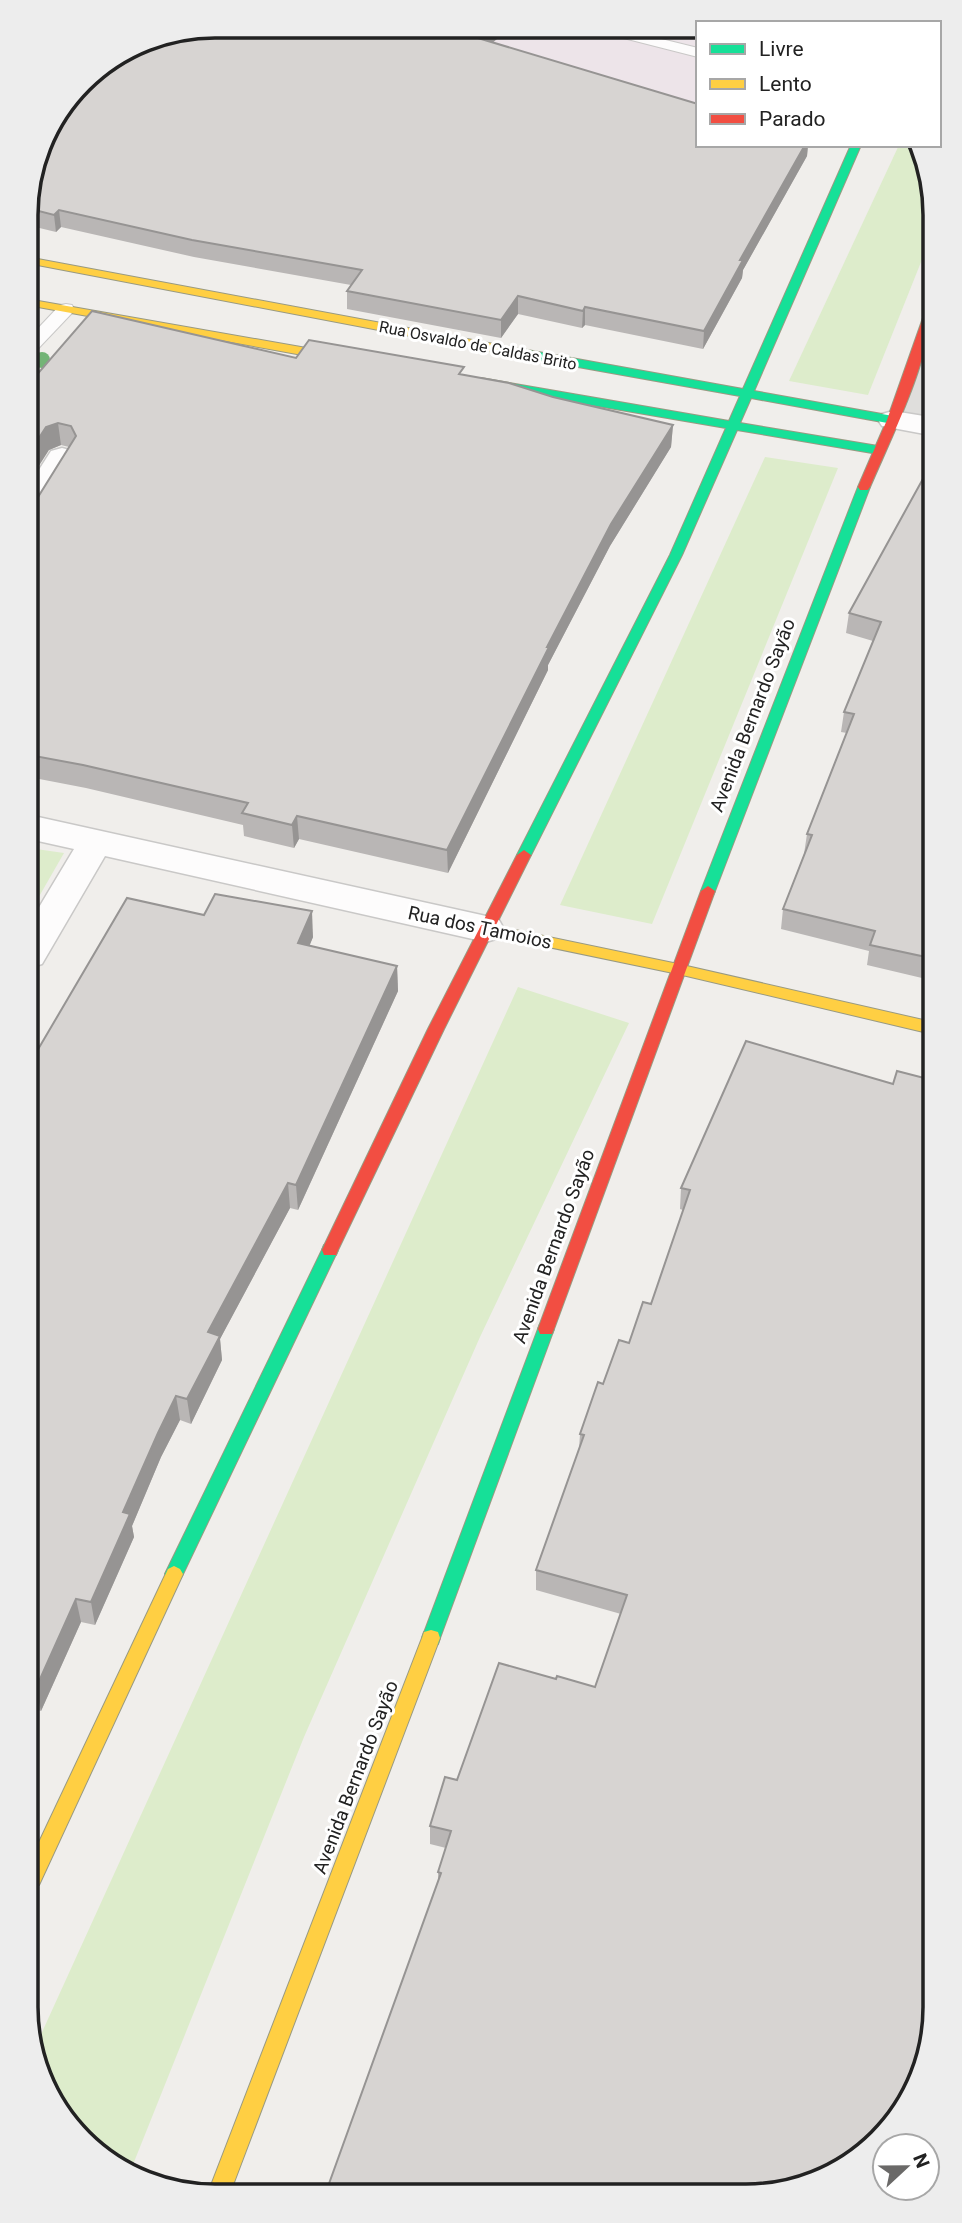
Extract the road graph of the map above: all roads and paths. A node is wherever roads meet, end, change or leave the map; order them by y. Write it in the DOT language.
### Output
graph roads {
  1 [pos="641,38"];
  2 [pos="696,52"];
  3 [pos="855,147"];
  4 [pos="39,262"];
  5 [pos="122,277"];
  6 [pos="39,304"];
  7 [pos="66,309"];
  8 [pos="95,314"];
  9 [pos="923,335"];
  10 [pos="39,337"];
  11 [pos="364,362"];
  12 [pos="460,379"];
  13 [pos="747,395"];
  14 [pos="893,420"];
  15 [pos="736,424"];
  16 [pos="923,425"];
  17 [pos="878,450"];
  18 [pos="62,457"];
  19 [pos="39,494"];
  20 [pos="39,829"];
  21 [pos="96,842"];
  22 [pos="485,929"];
  23 [pos="39,939"];
  24 [pos="678,969"];
  25 [pos="923,1026"];
  26 [pos="38,1867"];
  27 [pos="222,2184"];
  1 -- 2 [label="lane"];
  3 -- 13 [label="street"];
  4 -- 5 [label="street, Rua Osvaldo de Caldas Brito"];
  5 -- 8 [label="street"];
  5 -- 13 [label="street, Rua Osvaldo de Caldas Brito"];
  6 -- 7 [label="street"];
  7 -- 8 [label="street"];
  7 -- 10 [label="lane"];
  8 -- 11 [label="street"];
  9 -- 14 [label="street, Avenida Bernardo Sayão"];
  12 -- 15 [label="street, Rua Osvaldo de Caldas Brito"];
  13 -- 14 [label="street, Rua Osvaldo de Caldas Brito"];
  13 -- 15 [label="street"];
  14 -- 16 [label="street, Rua Osvaldo de Caldas Brito"];
  14 -- 17 [label="street, Avenida Bernardo Sayão"];
  15 -- 17 [label="street, Rua Osvaldo de Caldas Brito"];
  15 -- 22 [label="street"];
  17 -- 24 [label="street, Avenida Bernardo Sayão"];
  18 -- 19 [label="street"];
  20 -- 21 [label="street, Rua dos Tamoios"];
  21 -- 22 [label="street, Rua dos Tamoios"];
  21 -- 23 [label="street"];
  22 -- 24 [label="street, Rua dos Tamoios"];
  22 -- 26 [label="street"];
  24 -- 25 [label="street, Rua dos Tamoios"];
  24 -- 27 [label="street, Avenida Bernardo Sayão"];
}
